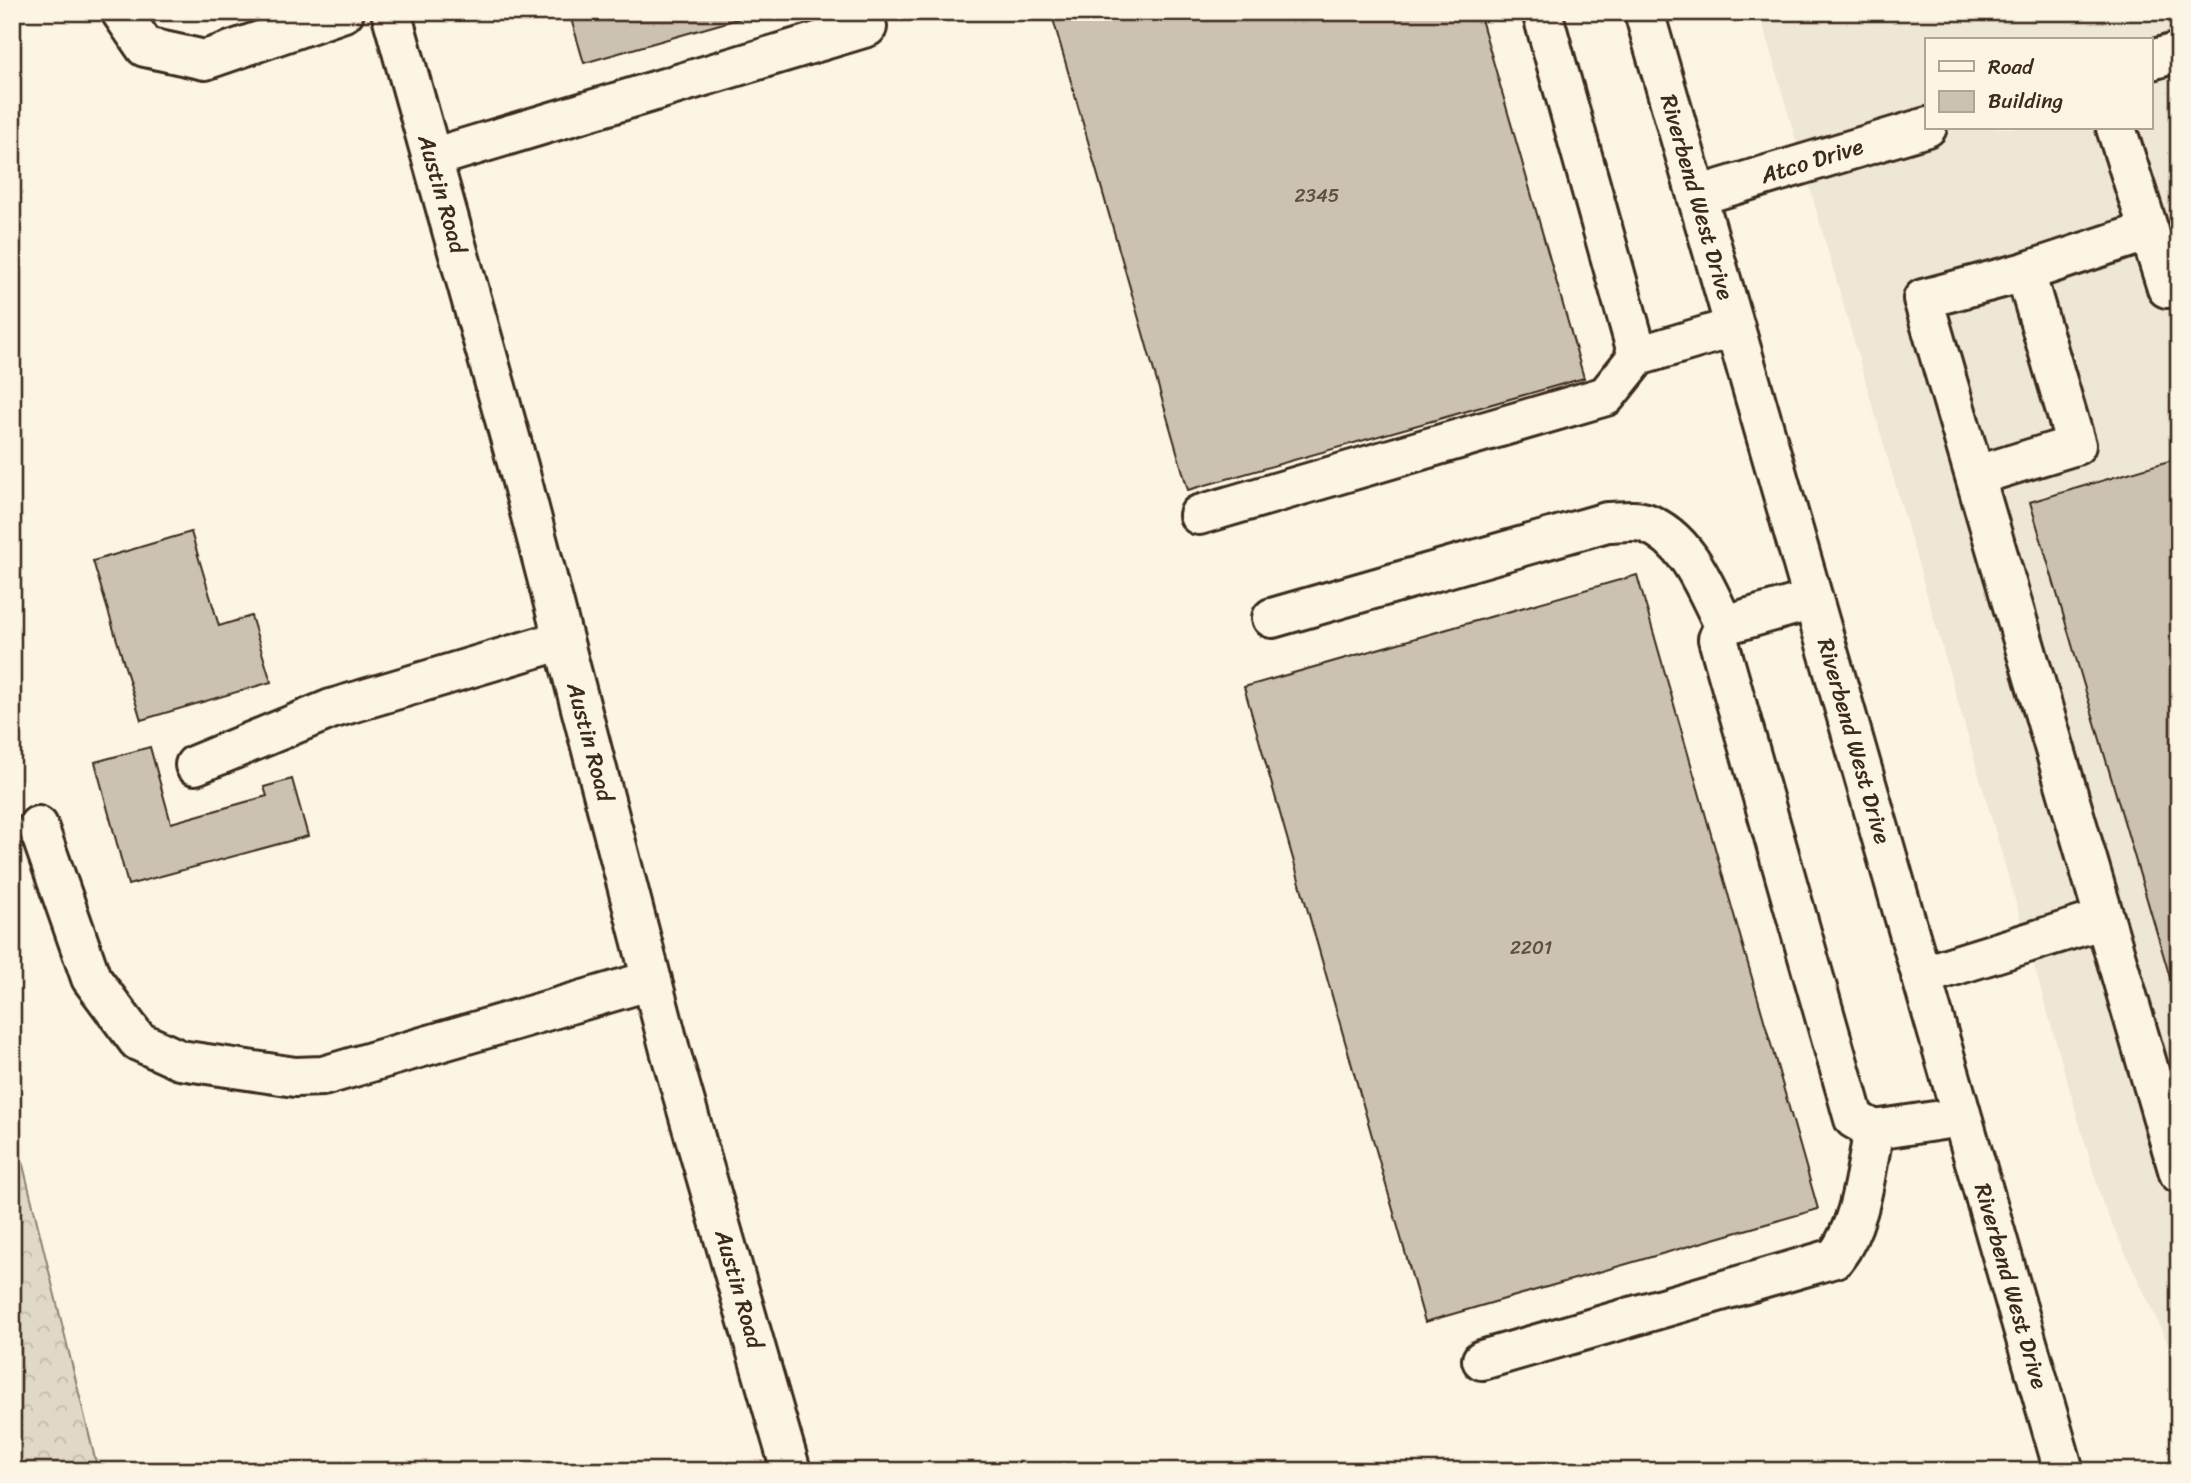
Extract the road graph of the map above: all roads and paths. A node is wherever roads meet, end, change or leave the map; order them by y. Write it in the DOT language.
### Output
graph roads {
  1 [pos="121,12"];
  2 [pos="344,12"];
  3 [pos="391,12"];
  4 [pos="1542,12"];
  5 [pos="1644,12"];
  6 [pos="867,27"];
  7 [pos="2179,52"];
  8 [pos="2152,60"];
  9 [pos="1925,128"];
  10 [pos="2117,130"];
  11 [pos="432,159"];
  12 [pos="1697,196"];
  13 [pos="2148,231"];
  14 [pos="2025,272"];
  15 [pos="2179,284"];
  16 [pos="1735,327"];
  17 [pos="1638,356"];
  18 [pos="1975,475"];
  19 [pos="1199,515"];
  20 [pos="1813,600"];
  21 [pos="1272,618"];
  22 [pos="1724,625"];
  23 [pos="563,640"];
  24 [pos="195,765"];
  25 [pos="38,826"];
  26 [pos="2104,919"];
  27 [pos="1921,976"];
  28 [pos="652,981"];
  29 [pos="1962,1117"];
  30 [pos="1874,1130"];
  31 [pos="2179,1174"];
  32 [pos="1482,1360"];
  33 [pos="790,1471"];
  34 [pos="2064,1471"];
  1 -- 2 [label="street"];
  3 -- 11 [label="street, Austin Road"];
  4 -- 17 [label="street"];
  5 -- 12 [label="street, Riverbend West Drive"];
  6 -- 11 [label="street"];
  7 -- 8 [label="street"];
  9 -- 12 [label="street, Atco Drive"];
  10 -- 13 [label="street"];
  11 -- 23 [label="street, Austin Road"];
  12 -- 16 [label="street, Riverbend West Drive"];
  13 -- 14 [label="street"];
  13 -- 15 [label="street"];
  14 -- 18 [label="street"];
  14 -- 18 [label="street"];
  16 -- 17 [label="street"];
  16 -- 20 [label="street, Riverbend West Drive"];
  17 -- 19 [label="street"];
  18 -- 26 [label="street"];
  20 -- 22 [label="street"];
  20 -- 27 [label="street, Riverbend West Drive"];
  21 -- 22 [label="street"];
  22 -- 30 [label="street"];
  23 -- 24 [label="street"];
  23 -- 28 [label="street, Austin Road"];
  25 -- 28 [label="street"];
  26 -- 27 [label="street"];
  26 -- 31 [label="street"];
  27 -- 29 [label="street, Riverbend West Drive"];
  28 -- 33 [label="street, Austin Road"];
  29 -- 30 [label="street"];
  29 -- 34 [label="street, Riverbend West Drive"];
  30 -- 32 [label="street"];
}
